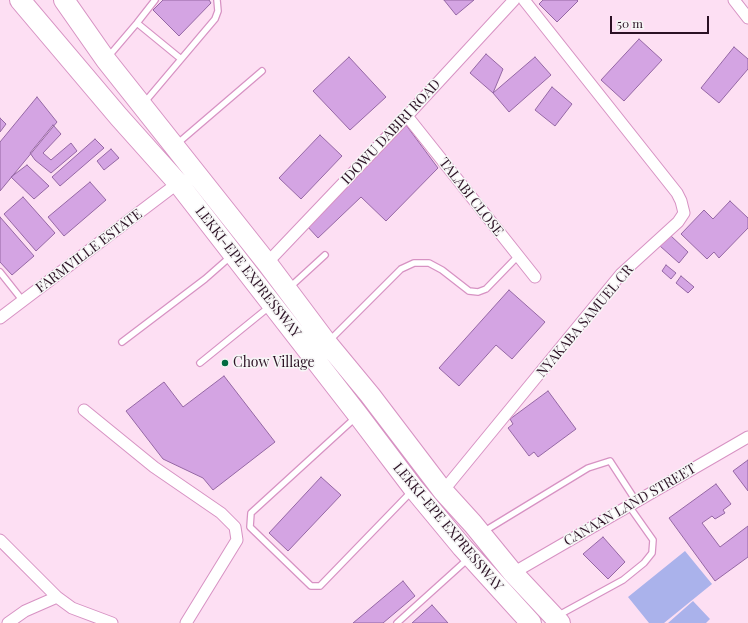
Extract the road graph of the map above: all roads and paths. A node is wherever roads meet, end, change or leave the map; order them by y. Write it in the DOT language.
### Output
graph roads {
  1 [pos="20,0"];
  2 [pos="64,0"];
  3 [pos="155,0"];
  4 [pos="217,0"];
  5 [pos="514,0"];
  6 [pos="524,0"];
  7 [pos="734,0"];
  8 [pos="748,18"];
  9 [pos="137,24"];
  10 [pos="181,59"];
  11 [pos="106,60"];
  12 [pos="262,71"];
  13 [pos="142,105"];
  14 [pos="407,116"];
  15 [pos="174,146"];
  16 [pos="178,183"];
  17 [pos="233,254"];
  18 [pos="325,255"];
  19 [pos="518,256"];
  20 [pos="267,262"];
  21 [pos="0,272"];
  22 [pos="535,277"];
  23 [pos="288,290"];
  24 [pos="23,301"];
  25 [pos="272,304"];
  26 [pos="0,318"];
  27 [pos="122,342"];
  28 [pos="327,343"];
  29 [pos="200,363"];
  30 [pos="84,410"];
  31 [pos="358,415"];
  32 [pos="748,437"];
  33 [pos="414,489"];
  34 [pos="443,491"];
  35 [pos="632,503"];
  36 [pos="481,533"];
  37 [pos="0,540"];
  38 [pos="471,557"];
  39 [pos="513,573"];
  40 [pos="57,597"];
  41 [pos="558,620"];
  42 [pos="8,623"];
  43 [pos="112,623"];
  44 [pos="186,623"];
  45 [pos="397,623"];
  46 [pos="531,623"];
  1 -- 16 [label="highway, LEKKI-EPE EXPRESSWAY"];
  2 -- 11 [label="highway, LEKKI-EPE EXPRESSWAY"];
  3 -- 9 [label="lane"];
  4 -- 10 [label="lane"];
  5 -- 14 [label="street, IDOWU DABIRI ROAD"];
  6 -- 34 [label="street, NYAKABA SAMUEL CR"];
  7 -- 8 [label="street"];
  9 -- 10 [label="lane"];
  9 -- 11 [label="lane"];
  10 -- 13 [label="lane"];
  11 -- 13 [label="highway, LEKKI-EPE EXPRESSWAY"];
  12 -- 15 [label="lane"];
  13 -- 15 [label="highway, LEKKI-EPE EXPRESSWAY"];
  14 -- 19 [label="street, TALABI CLOSE"];
  14 -- 20 [label="street, IDOWU DABIRI ROAD"];
  15 -- 20 [label="highway, LEKKI-EPE EXPRESSWAY"];
  16 -- 17 [label="highway, LEKKI-EPE EXPRESSWAY"];
  16 -- 24 [label="street, FARMVILLE ESTATE"];
  17 -- 25 [label="highway, LEKKI-EPE EXPRESSWAY"];
  17 -- 27 [label="lane"];
  18 -- 23 [label="lane"];
  19 -- 22 [label="street, TALABI CLOSE"];
  19 -- 28 [label="lane"];
  20 -- 23 [label="highway, LEKKI-EPE EXPRESSWAY"];
  21 -- 24 [label="lane"];
  23 -- 28 [label="highway, LEKKI-EPE EXPRESSWAY"];
  24 -- 26 [label="street, FARMVILLE ESTATE"];
  25 -- 29 [label="lane"];
  25 -- 31 [label="highway, LEKKI-EPE EXPRESSWAY"];
  28 -- 34 [label="highway, LEKKI-EPE EXPRESSWAY"];
  30 -- 44 [label="street"];
  31 -- 33 [label="highway, LEKKI-EPE EXPRESSWAY"];
  31 -- 33 [label="lane"];
  32 -- 35 [label="street, CANAAN LAND STREET"];
  33 -- 38 [label="highway, LEKKI-EPE EXPRESSWAY"];
  34 -- 36 [label="highway, LEKKI-EPE EXPRESSWAY"];
  35 -- 36 [label="lane"];
  35 -- 39 [label="street, CANAAN LAND STREET"];
  35 -- 41 [label="lane"];
  36 -- 39 [label="highway, LEKKI-EPE EXPRESSWAY"];
  37 -- 40 [label="street"];
  38 -- 45 [label="lane"];
  38 -- 46 [label="highway, LEKKI-EPE EXPRESSWAY"];
  39 -- 41 [label="highway, LEKKI-EPE EXPRESSWAY"];
  40 -- 42 [label="street"];
  40 -- 43 [label="street"];
}
